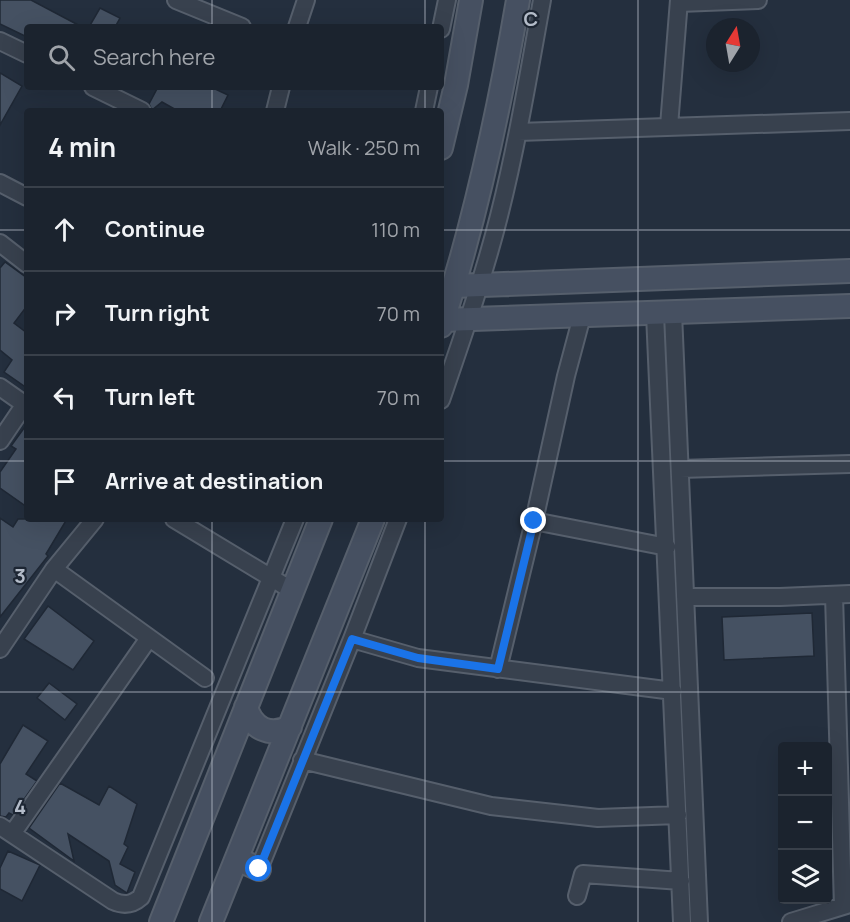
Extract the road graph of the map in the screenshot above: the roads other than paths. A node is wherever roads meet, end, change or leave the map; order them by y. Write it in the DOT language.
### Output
graph roads {
  1 [pos="176,0"];
  2 [pos="306,0"];
  3 [pos="447,0"];
  4 [pos="471,0"];
  5 [pos="518,0"];
  6 [pos="542,0"];
  7 [pos="758,0"];
  8 [pos="679,2"];
  9 [pos="235,24"];
  10 [pos="298,24"];
  11 [pos="442,24"];
  12 [pos="0,41"];
  13 [pos="24,53"];
  14 [pos="99,90"];
  15 [pos="280,90"];
  16 [pos="428,90"];
  17 [pos="136,108"];
  18 [pos="276,108"];
  19 [pos="425,108"];
  20 [pos="850,121"];
  21 [pos="669,126"];
  22 [pos="518,132"];
  23 [pos="444,135"];
  24 [pos="0,183"];
  25 [pos="24,195"];
  26 [pos="0,243"];
  27 [pos="24,262"];
  28 [pos="850,271"];
  29 [pos="479,285"];
  30 [pos="454,286"];
  31 [pos="850,306"];
  32 [pos="664,313"];
  33 [pos="582,316"];
  34 [pos="444,317"];
  35 [pos="469,319"];
  36 [pos="444,323"];
  37 [pos="0,387"];
  38 [pos="444,391"];
  39 [pos="24,404"];
  40 [pos="24,408"];
  41 [pos="0,441"];
  42 [pos="850,464"];
  43 [pos="680,469"];
  44 [pos="534,521"];
  45 [pos="93,522"];
  46 [pos="179,522"];
  47 [pos="294,522"];
  48 [pos="320,522"];
  49 [pos="372,522"];
  50 [pos="397,522"];
  51 [pos="666,547"];
  52 [pos="54,569"];
  53 [pos="271,578"];
  54 [pos="292,591"];
  55 [pos="842,595"];
  56 [pos="685,597"];
  57 [pos="149,638"];
  58 [pos="352,639"];
  59 [pos="0,649"];
  60 [pos="498,669"];
  61 [pos="205,678"];
  62 [pos="673,691"];
  63 [pos="246,707"];
  64 [pos="290,727"];
  65 [pos="302,760"];
  66 [pos="678,815"];
  67 [pos="6,830"];
  68 [pos="237,859"];
  69 [pos="259,869"];
  70 [pos="681,881"];
  71 [pos="577,896"];
  72 [pos="847,905"];
  73 [pos="161,922"];
  74 [pos="212,922"];
  75 [pos="682,922"];
  76 [pos="699,922"];
  77 [pos="791,922"];
  1 -- 9 [label="street"];
  2 -- 10 [label="street"];
  3 -- 11 [label="street"];
  4 -- 23 [label="main road"];
  5 -- 30 [label="main road"];
  6 -- 22 [label="street"];
  7 -- 8 [label="street"];
  8 -- 21 [label="street"];
  12 -- 13 [label="street"];
  14 -- 17 [label="street"];
  15 -- 18 [label="street"];
  16 -- 19 [label="street"];
  20 -- 21 [label="street"];
  21 -- 22 [label="street"];
  22 -- 29 [label="street"];
  24 -- 25 [label="street"];
  26 -- 27 [label="street"];
  28 -- 29 [label="main road"];
  29 -- 30 [label="main road"];
  29 -- 35 [label="street"];
  30 -- 34 [label="main road"];
  31 -- 32 [label="main road"];
  32 -- 33 [label="main road"];
  32 -- 43 [label="street"];
  32 -- 51 [label="street"];
  33 -- 35 [label="main road"];
  33 -- 44 [label="street"];
  35 -- 36 [label="main road"];
  35 -- 38 [label="street"];
  37 -- 39 [label="street"];
  40 -- 41 [label="street"];
  42 -- 43 [label="street"];
  43 -- 56 [label="street"];
  44 -- 51 [label="street"];
  44 -- 60 [label="street"];
  45 -- 52 [label="street"];
  46 -- 53 [label="street"];
  47 -- 53 [label="street"];
  48 -- 54 [label="main road"];
  49 -- 64 [label="main road"];
  50 -- 58 [label="street"];
  51 -- 62 [label="street"];
  52 -- 57 [label="street"];
  52 -- 59 [label="street"];
  53 -- 54 [label="street"];
  53 -- 67 [label="street"];
  54 -- 63 [label="main road"];
  55 -- 56 [label="street"];
  55 -- 72 [label="street"];
  56 -- 76 [label="street"];
  57 -- 61 [label="street"];
  57 -- 67 [label="street"];
  58 -- 60 [label="street"];
  58 -- 65 [label="street"];
  60 -- 62 [label="street"];
  62 -- 66 [label="street"];
  63 -- 64 [label="main road"];
  63 -- 73 [label="main road"];
  64 -- 68 [label="main road"];
  65 -- 66 [label="street"];
  65 -- 69 [label="street"];
  66 -- 70 [label="street"];
  68 -- 69 [label="main road"];
  68 -- 74 [label="main road"];
  70 -- 71 [label="street"];
  70 -- 75 [label="street"];
  72 -- 77 [label="street"];
}
